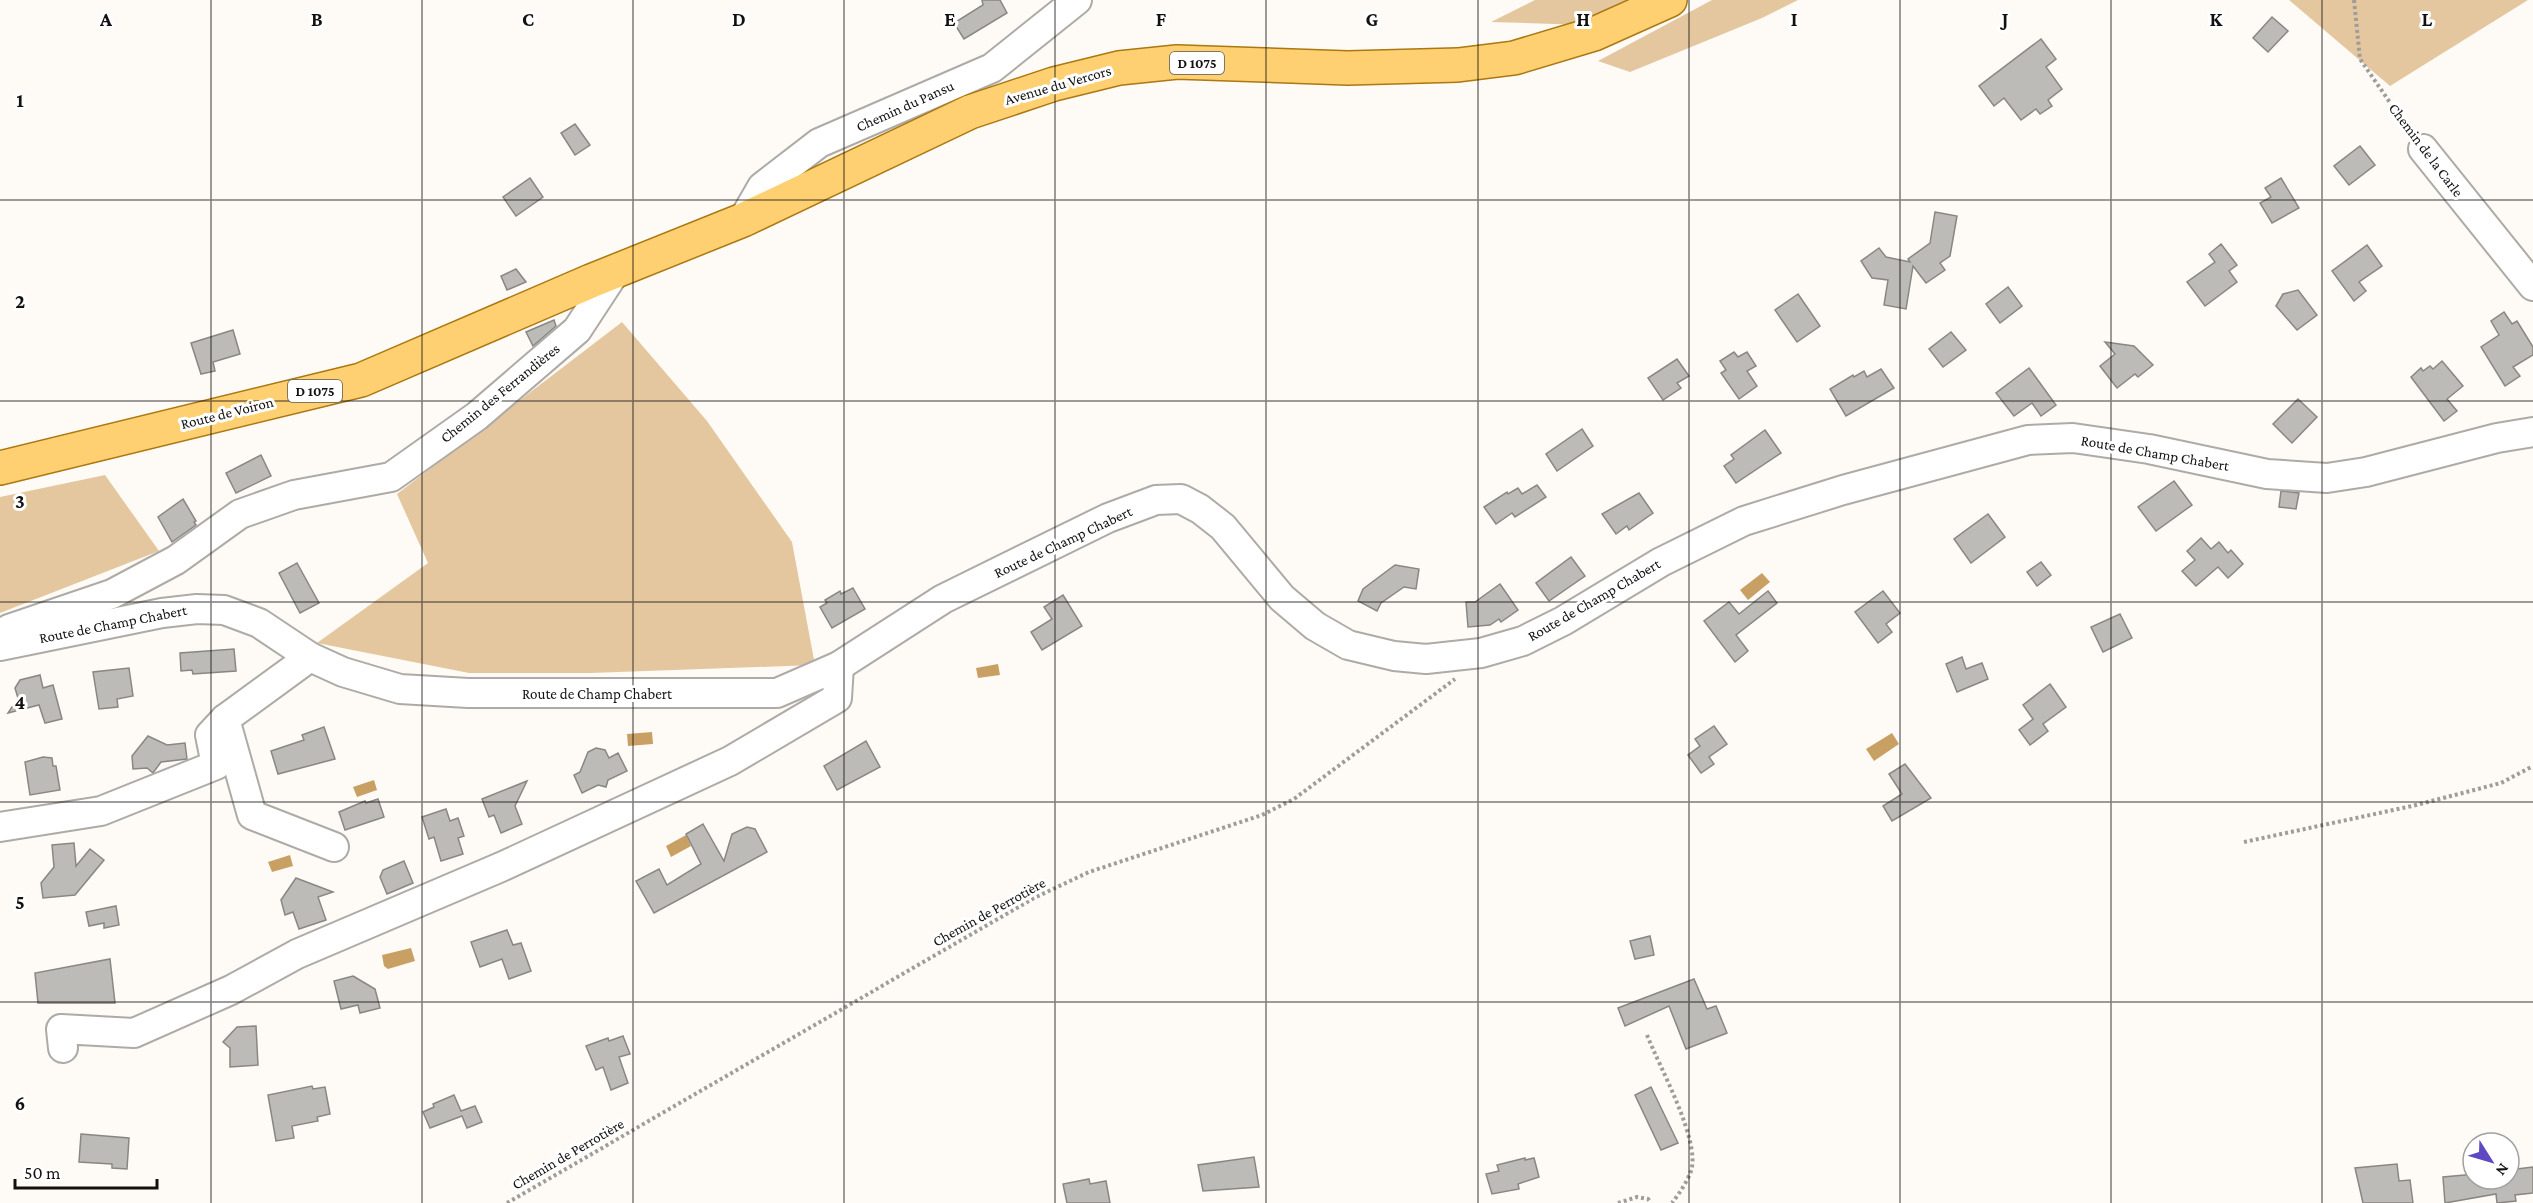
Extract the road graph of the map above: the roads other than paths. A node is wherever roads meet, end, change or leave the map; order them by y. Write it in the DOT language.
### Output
graph roads {
  1 [pos="1077,0"];
  2 [pos="1670,0"];
  3 [pos="2423,149"];
  4 [pos="743,220"];
  5 [pos="615,272"];
  6 [pos="2533,286"];
  7 [pos="2533,432"];
  8 [pos="0,468"];
  9 [pos="0,634"];
  10 [pos="0,646"];
  11 [pos="310,657"];
  12 [pos="839,666"];
  13 [pos="225,719"];
  14 [pos="0,827"];
  15 [pos="334,847"];
  16 [pos="63,1048"];
  1 -- 4 [label="street, Chemin du Pansu"];
  2 -- 4 [label="main road, Avenue du Vercors / D 1075"];
  3 -- 6 [label="street, Chemin de la Carle"];
  4 -- 5 [label="main road, Avenue du Vercors / D 1075"];
  5 -- 8 [label="main road, Route de Voiron / D 1075"];
  5 -- 9 [label="street, Chemin des Ferrandières"];
  7 -- 12 [label="street, Route de Champ Chabert"];
  10 -- 11 [label="street, Route de Champ Chabert"];
  11 -- 12 [label="street, Route de Champ Chabert"];
  11 -- 13 [label="street"];
  12 -- 16 [label="street"];
  13 -- 14 [label="street"];
  13 -- 15 [label="street"];
}
